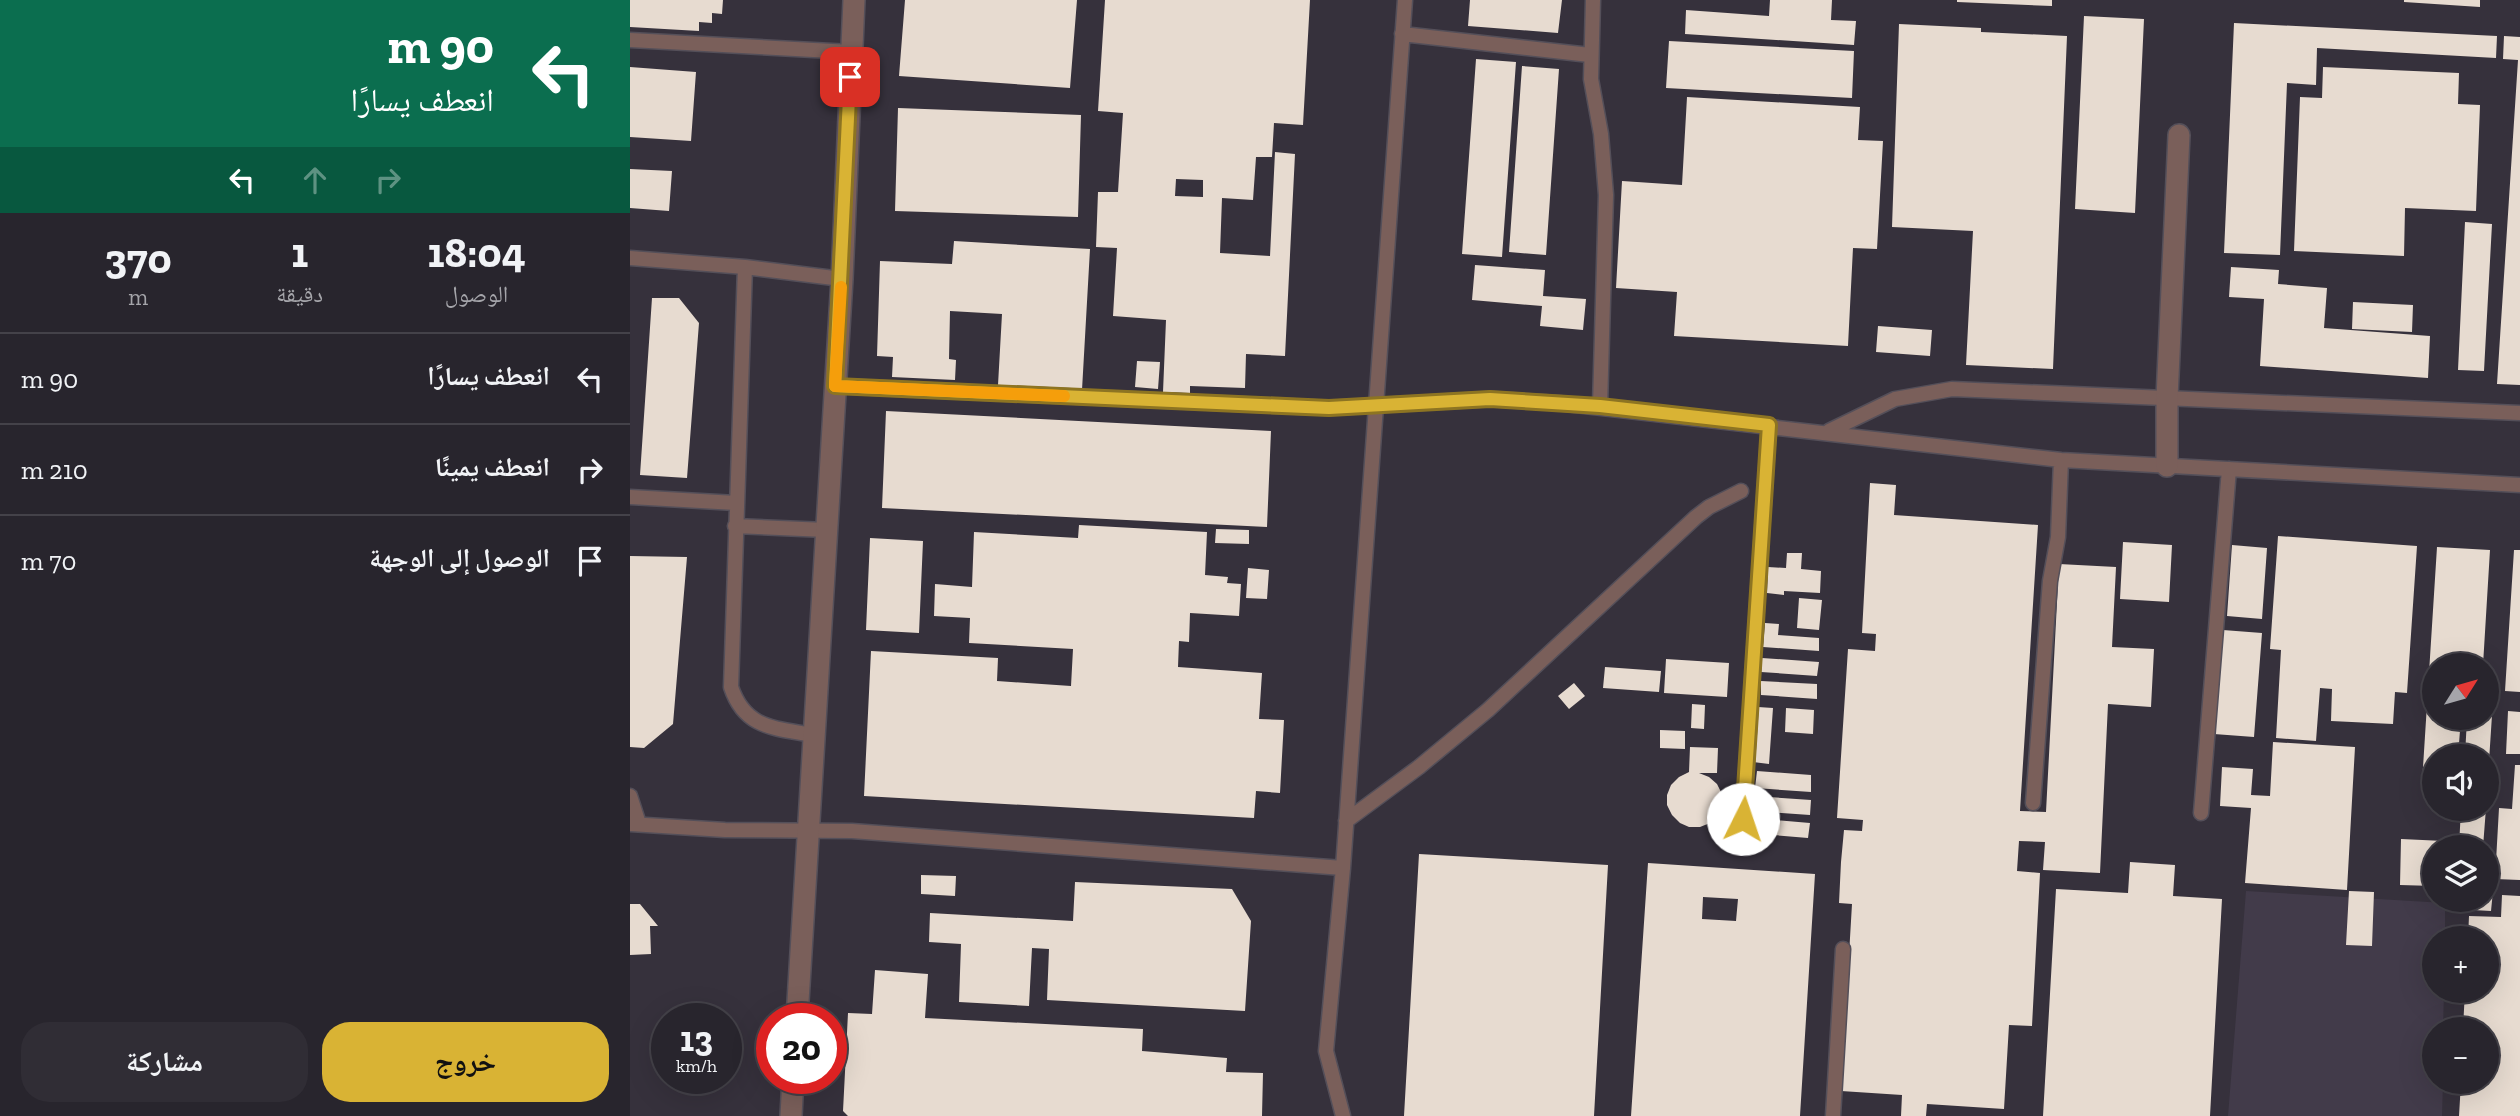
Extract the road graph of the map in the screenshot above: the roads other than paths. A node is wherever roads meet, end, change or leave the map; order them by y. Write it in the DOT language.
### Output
graph roads {
  1 [pos="854,0"];
  2 [pos="1405,0"];
  3 [pos="1593,0"];
  4 [pos="1402,34"];
  5 [pos="630,40"];
  6 [pos="851,52"];
  7 [pos="1590,55"];
  8 [pos="2179,135"];
  9 [pos="630,258"];
  10 [pos="745,267"];
  11 [pos="842,279"];
  12 [pos="835,386"];
  13 [pos="2167,398"];
  14 [pos="1375,406"];
  15 [pos="1600,406"];
  16 [pos="2520,414"];
  17 [pos="1769,425"];
  18 [pos="1827,432"];
  19 [pos="2061,460"];
  20 [pos="2167,466"];
  21 [pos="2229,469"];
  22 [pos="2520,485"];
  23 [pos="1741,491"];
  24 [pos="630,497"];
  25 [pos="736,503"];
  26 [pos="735,526"];
  27 [pos="826,530"];
  28 [pos="813,735"];
  29 [pos="630,796"];
  30 [pos="2033,803"];
  31 [pos="2201,813"];
  32 [pos="1743,819"];
  33 [pos="1346,821"];
  34 [pos="634,824"];
  35 [pos="807,832"];
  36 [pos="1343,868"];
  37 [pos="1843,949"];
  38 [pos="798,1003"];
  39 [pos="792,1094"];
  40 [pos="791,1116"];
  41 [pos="1343,1116"];
  42 [pos="1833,1116"];
  1 -- 6 [label="street"];
  2 -- 4 [label="lane"];
  3 -- 7 [label="lane"];
  4 -- 7 [label="lane"];
  4 -- 14 [label="lane"];
  5 -- 6 [label="lane"];
  6 -- 11 [label="street"];
  7 -- 15 [label="lane"];
  8 -- 13 [label="street"];
  9 -- 10 [label="lane"];
  10 -- 11 [label="lane"];
  10 -- 25 [label="lane"];
  11 -- 12 [label="street"];
  12 -- 14 [label="lane"];
  12 -- 27 [label="street"];
  13 -- 16 [label="lane"];
  13 -- 18 [label="lane"];
  13 -- 20 [label="street"];
  14 -- 15 [label="lane"];
  14 -- 33 [label="lane"];
  15 -- 17 [label="lane"];
  17 -- 18 [label="lane"];
  17 -- 32 [label="lane"];
  18 -- 19 [label="lane"];
  19 -- 20 [label="lane"];
  19 -- 30 [label="lane"];
  20 -- 21 [label="lane"];
  21 -- 22 [label="lane"];
  21 -- 31 [label="lane"];
  23 -- 33 [label="lane"];
  24 -- 25 [label="lane"];
  25 -- 26 [label="lane"];
  26 -- 27 [label="lane"];
  26 -- 28 [label="lane"];
  27 -- 28 [label="street"];
  28 -- 35 [label="street"];
  29 -- 34 [label="lane"];
  33 -- 36 [label="lane"];
  34 -- 35 [label="lane"];
  35 -- 36 [label="lane"];
  35 -- 38 [label="street"];
  36 -- 41 [label="lane"];
  37 -- 42 [label="lane"];
  39 -- 40 [label="street"];
}
